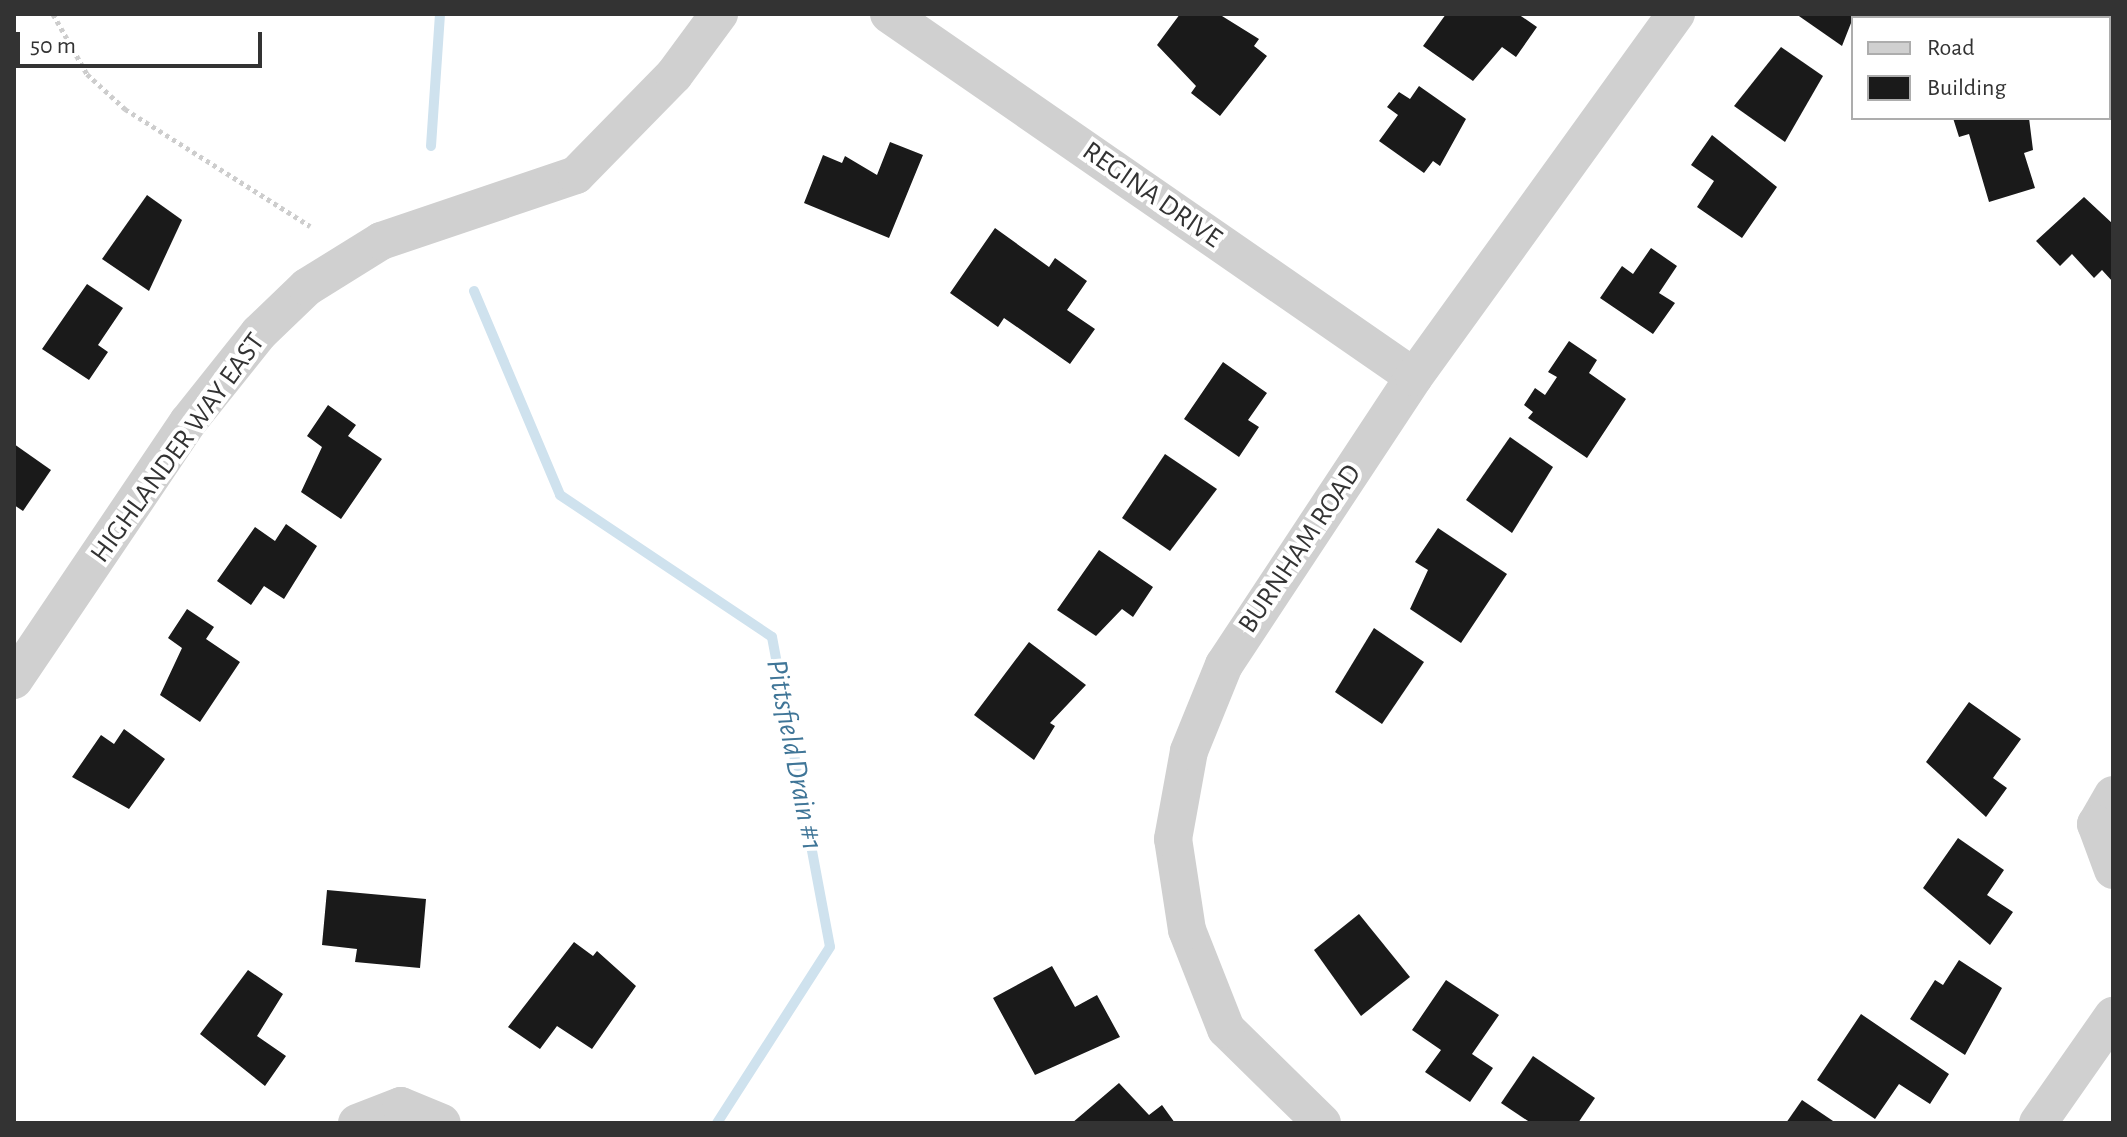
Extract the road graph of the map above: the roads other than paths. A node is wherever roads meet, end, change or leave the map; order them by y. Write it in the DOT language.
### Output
graph roads {
  1 [pos="719,14"];
  2 [pos="889,14"];
  3 [pos="1676,14"];
  4 [pos="1414,377"];
  5 [pos="15,675"];
  6 [pos="2113,795"];
  7 [pos="2113,870"];
  8 [pos="2113,1016"];
  9 [pos="357,1123"];
  10 [pos="442,1123"];
  11 [pos="1322,1123"];
  12 [pos="2038,1123"];
  1 -- 5 [label="street, HIGHLANDER WAY EAST"];
  2 -- 4 [label="street, REGINA DRIVE"];
  3 -- 4 [label="street, BURNHAM ROAD"];
  4 -- 11 [label="street, BURNHAM ROAD"];
  6 -- 7 [label="street"];
  8 -- 12 [label="street"];
  9 -- 10 [label="street"];
}
